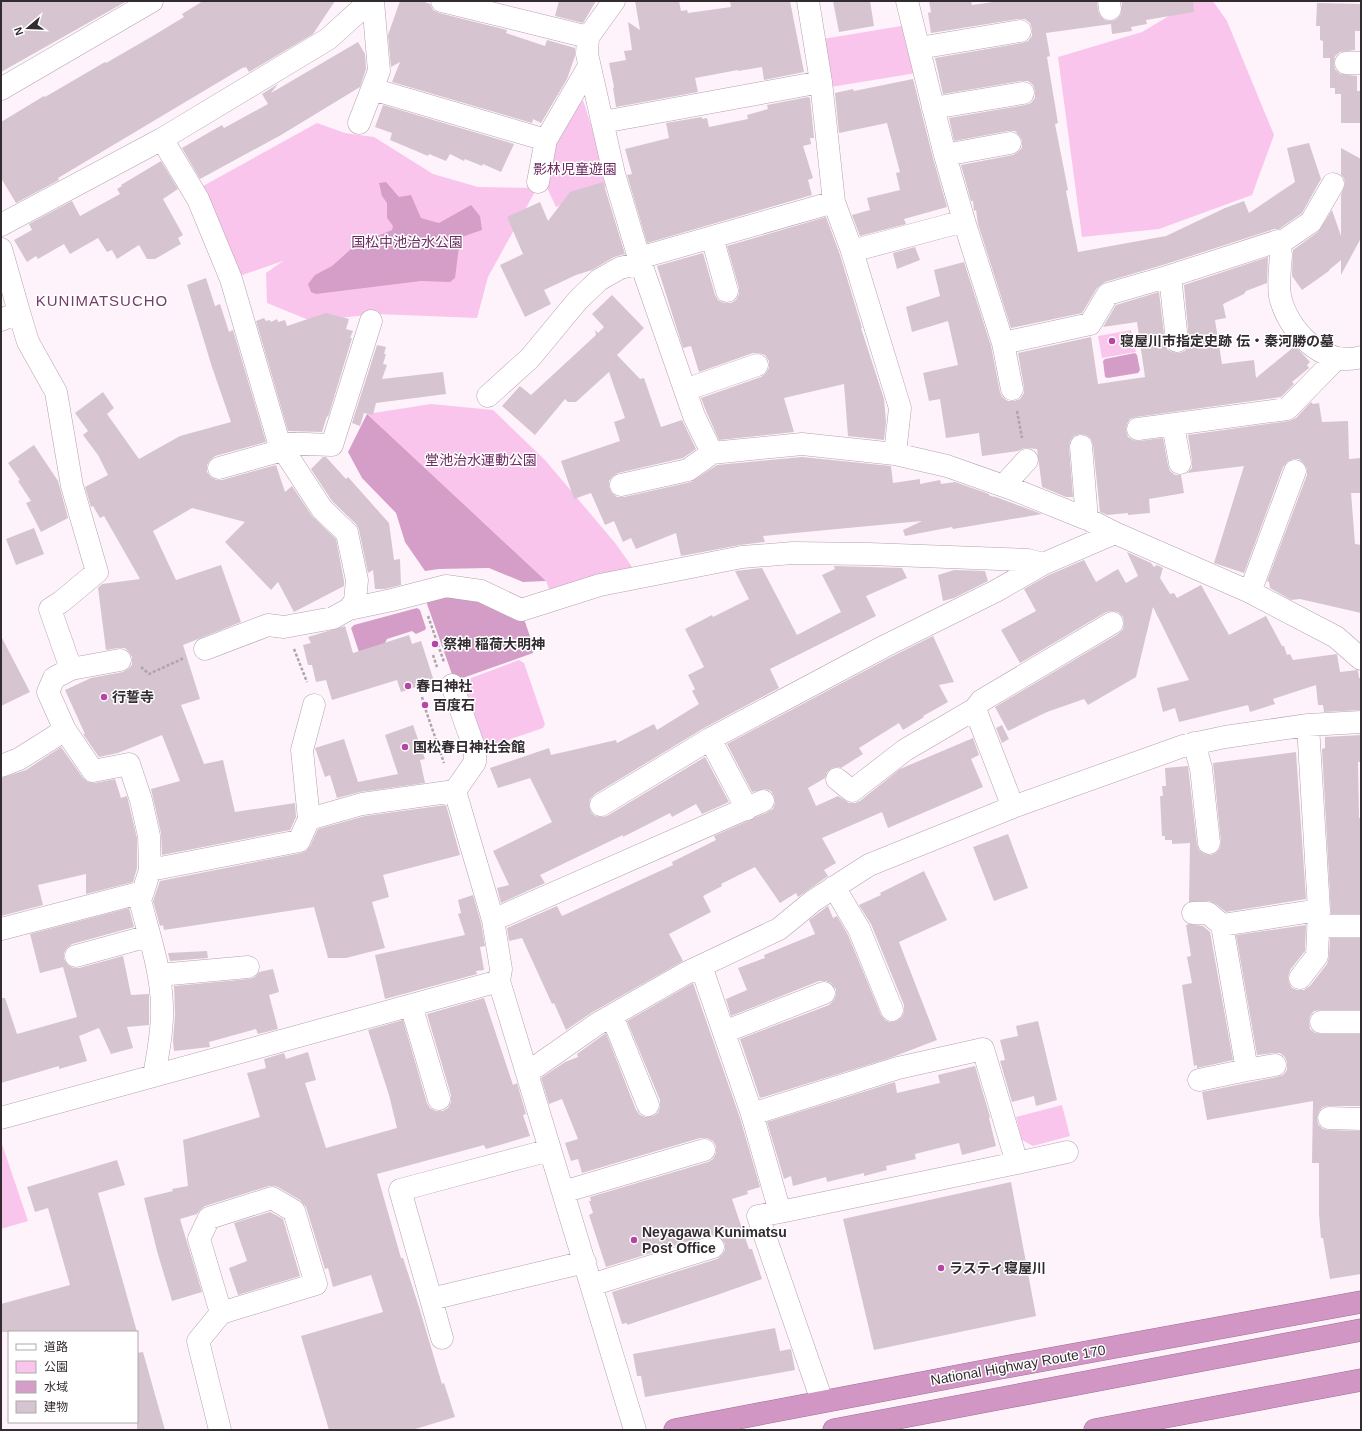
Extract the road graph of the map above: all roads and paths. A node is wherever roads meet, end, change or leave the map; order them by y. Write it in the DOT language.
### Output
graph roads {
  1 [pos="152,1"];
  2 [pos="370,1"];
  3 [pos="374,1"];
  4 [pos="442,1"];
  5 [pos="614,1"];
  6 [pos="808,1"];
  7 [pos="907,1"];
  8 [pos="1020,31"];
  9 [pos="588,37"];
  10 [pos="919,48"];
  11 [pos="590,66"];
  12 [pos="821,82"];
  13 [pos="1,89"];
  14 [pos="372,89"];
  15 [pos="1023,93"];
  16 [pos="933,108"];
  17 [pos="603,122"];
  18 [pos="359,123"];
  19 [pos="162,139"];
  20 [pos="546,140"];
  21 [pos="1010,143"];
  22 [pos="945,155"];
  23 [pos="538,182"];
  24 [pos="1333,184"];
  25 [pos="834,202"];
  26 [pos="964,221"];
  27 [pos="1,225"];
  28 [pos="712,237"];
  29 [pos="1279,244"];
  30 [pos="1,249"];
  31 [pos="852,251"];
  32 [pos="640,260"];
  33 [pos="1170,276"];
  34 [pos="727,291"];
  35 [pos="10,316"];
  36 [pos="371,321"];
  37 [pos="1177,341"];
  38 [pos="1003,343"];
  39 [pos="1361,357"];
  40 [pos="1337,358"];
  41 [pos="757,365"];
  42 [pos="1012,389"];
  43 [pos="685,390"];
  44 [pos="488,396"];
  45 [pos="1173,425"];
  46 [pos="1138,429"];
  47 [pos="281,446"];
  48 [pos="1081,446"];
  49 [pos="712,453"];
  50 [pos="895,454"];
  51 [pos="1027,460"];
  52 [pos="1180,463"];
  53 [pos="219,468"];
  54 [pos="1295,471"];
  55 [pos="621,485"];
  56 [pos="1004,485"];
  57 [pos="1087,519"];
  58 [pos="1116,533"];
  59 [pos="1042,564"];
  60 [pos="1250,592"];
  61 [pos="349,609"];
  62 [pos="427,614"];
  63 [pos="1112,624"];
  64 [pos="284,627"];
  65 [pos="205,649"];
  66 [pos="120,660"];
  67 [pos="1361,660"];
  68 [pos="71,668"];
  69 [pos="452,685"];
  70 [pos="422,697"];
  71 [pos="314,705"];
  72 [pos="975,709"];
  73 [pos="1361,722"];
  74 [pos="1308,725"];
  75 [pos="65,730"];
  76 [pos="710,739"];
  77 [pos="1194,743"];
  78 [pos="1,766"];
  79 [pos="446,766"];
  80 [pos="837,779"];
  81 [pos="455,791"];
  82 [pos="601,805"];
  83 [pos="1013,807"];
  84 [pos="309,819"];
  85 [pos="1209,843"];
  86 [pos="150,870"];
  87 [pos="834,888"];
  88 [pos="143,892"];
  89 [pos="1194,913"];
  90 [pos="1319,918"];
  91 [pos="493,920"];
  92 [pos="1222,925"];
  93 [pos="1361,926"];
  94 [pos="1,929"];
  95 [pos="149,936"];
  96 [pos="76,956"];
  97 [pos="701,966"];
  98 [pos="248,967"];
  99 [pos="159,975"];
  100 [pos="1300,978"];
  101 [pos="499,981"];
  102 [pos="824,993"];
  103 [pos="411,1005"];
  104 [pos="892,1010"];
  105 [pos="612,1016"];
  106 [pos="1322,1022"];
  107 [pos="1361,1022"];
  108 [pos="724,1032"];
  109 [pos="1275,1065"];
  110 [pos="1247,1070"];
  111 [pos="526,1072"];
  112 [pos="154,1076"];
  113 [pos="1199,1080"];
  114 [pos="439,1099"];
  115 [pos="648,1105"];
  116 [pos="752,1114"];
  117 [pos="1,1118"];
  118 [pos="1328,1118"];
  119 [pos="1361,1119"];
  120 [pos="550,1150"];
  121 [pos="704,1150"];
  122 [pos="1067,1152"];
  123 [pos="1017,1163"];
  124 [pos="563,1192"];
  125 [pos="780,1212"];
  126 [pos="713,1247"];
  127 [pos="584,1262"];
  128 [pos="591,1285"];
  129 [pos="431,1299"];
  130 [pos="1361,1302"];
  131 [pos="221,1313"];
  132 [pos="1361,1330"];
  133 [pos="442,1338"];
  134 [pos="1361,1380"];
  135 [pos="822,1401"];
  136 [pos="220,1430"];
  137 [pos="636,1430"];
  138 [pos="674,1430"];
  139 [pos="834,1430"];
  140 [pos="1095,1430"];
  1 -- 13 [label="street"];
  2 -- 19 [label="street"];
  3 -- 14 [label="street"];
  4 -- 9 [label="street"];
  5 -- 9 [label="street"];
  6 -- 12 [label="street"];
  7 -- 10 [label="street"];
  8 -- 10 [label="street"];
  9 -- 11 [label="street"];
  10 -- 16 [label="street"];
  11 -- 17 [label="street"];
  11 -- 20 [label="street"];
  12 -- 17 [label="street"];
  12 -- 25 [label="street"];
  14 -- 18 [label="street"];
  14 -- 20 [label="street"];
  15 -- 16 [label="street"];
  16 -- 22 [label="street"];
  17 -- 32 [label="street"];
  19 -- 27 [label="street"];
  19 -- 47 [label="street"];
  20 -- 23 [label="street"];
  21 -- 22 [label="street"];
  22 -- 26 [label="street"];
  24 -- 29 [label="street"];
  25 -- 28 [label="street"];
  25 -- 31 [label="street"];
  26 -- 31 [label="street"];
  26 -- 38 [label="street"];
  28 -- 32 [label="street"];
  28 -- 34 [label="street"];
  29 -- 33 [label="street"];
  29 -- 40 [label="street"];
  30 -- 35 [label="street"];
  31 -- 50 [label="street"];
  32 -- 43 [label="street"];
  32 -- 44 [label="street"];
  33 -- 37 [label="street"];
  33 -- 38 [label="street"];
  35 -- 68 [label="street"];
  36 -- 47 [label="street"];
  38 -- 42 [label="street"];
  39 -- 40 [label="street"];
  40 -- 45 [label="street"];
  41 -- 43 [label="street"];
  42 -- 51 [label="path"];
  43 -- 49 [label="street"];
  45 -- 46 [label="street"];
  45 -- 52 [label="street"];
  47 -- 53 [label="street"];
  47 -- 61 [label="street"];
  48 -- 57 [label="street"];
  49 -- 50 [label="street"];
  49 -- 55 [label="street"];
  50 -- 56 [label="street"];
  51 -- 56 [label="street"];
  54 -- 60 [label="street"];
  56 -- 57 [label="street"];
  57 -- 58 [label="street"];
  58 -- 59 [label="street"];
  58 -- 60 [label="street"];
  59 -- 61 [label="street"];
  59 -- 76 [label="street"];
  60 -- 67 [label="street"];
  61 -- 64 [label="street"];
  62 -- 69 [label="path"];
  63 -- 72 [label="street"];
  64 -- 65 [label="street"];
  64 -- 71 [label="path"];
  65 -- 66 [label="path"];
  66 -- 68 [label="street"];
  68 -- 75 [label="street"];
  69 -- 81 [label="street"];
  70 -- 79 [label="path"];
  71 -- 84 [label="street"];
  72 -- 80 [label="street"];
  72 -- 83 [label="street"];
  73 -- 74 [label="street"];
  74 -- 77 [label="street"];
  74 -- 90 [label="street"];
  75 -- 78 [label="street"];
  75 -- 86 [label="street"];
  76 -- 82 [label="street"];
  76 -- 91 [label="street"];
  77 -- 83 [label="street"];
  77 -- 85 [label="street"];
  81 -- 84 [label="street"];
  81 -- 91 [label="street"];
  83 -- 87 [label="street"];
  84 -- 86 [label="street"];
  86 -- 88 [label="street"];
  87 -- 97 [label="street"];
  87 -- 104 [label="street"];
  88 -- 94 [label="street"];
  88 -- 95 [label="street"];
  89 -- 92 [label="street"];
  90 -- 92 [label="street"];
  90 -- 93 [label="street"];
  90 -- 100 [label="street"];
  91 -- 101 [label="street"];
  92 -- 110 [label="street"];
  95 -- 96 [label="street"];
  95 -- 99 [label="street"];
  97 -- 105 [label="street"];
  97 -- 108 [label="street"];
  98 -- 99 [label="street"];
  99 -- 112 [label="street"];
  101 -- 103 [label="street"];
  101 -- 111 [label="street"];
  102 -- 108 [label="street"];
  103 -- 112 [label="street"];
  103 -- 114 [label="street"];
  105 -- 111 [label="street"];
  105 -- 115 [label="street"];
  106 -- 107 [label="street"];
  108 -- 116 [label="street"];
  109 -- 110 [label="street"];
  110 -- 113 [label="street"];
  111 -- 120 [label="street"];
  112 -- 117 [label="street"];
  116 -- 123 [label="street"];
  116 -- 125 [label="street"];
  118 -- 119 [label="street"];
  120 -- 124 [label="street"];
  120 -- 129 [label="street"];
  121 -- 124 [label="street"];
  122 -- 123 [label="street"];
  123 -- 125 [label="street"];
  124 -- 127 [label="street"];
  125 -- 135 [label="street"];
  126 -- 128 [label="street"];
  127 -- 128 [label="street"];
  127 -- 129 [label="street"];
  128 -- 137 [label="street"];
  129 -- 133 [label="street"];
  130 -- 135 [label="highway, National Highway Route 170"];
  131 -- 131 [label="street"];
  131 -- 136 [label="street"];
  132 -- 139 [label="highway, National Highway Route 170"];
  134 -- 140 [label="highway"];
  135 -- 138 [label="highway, National Highway Route 170"];
}
